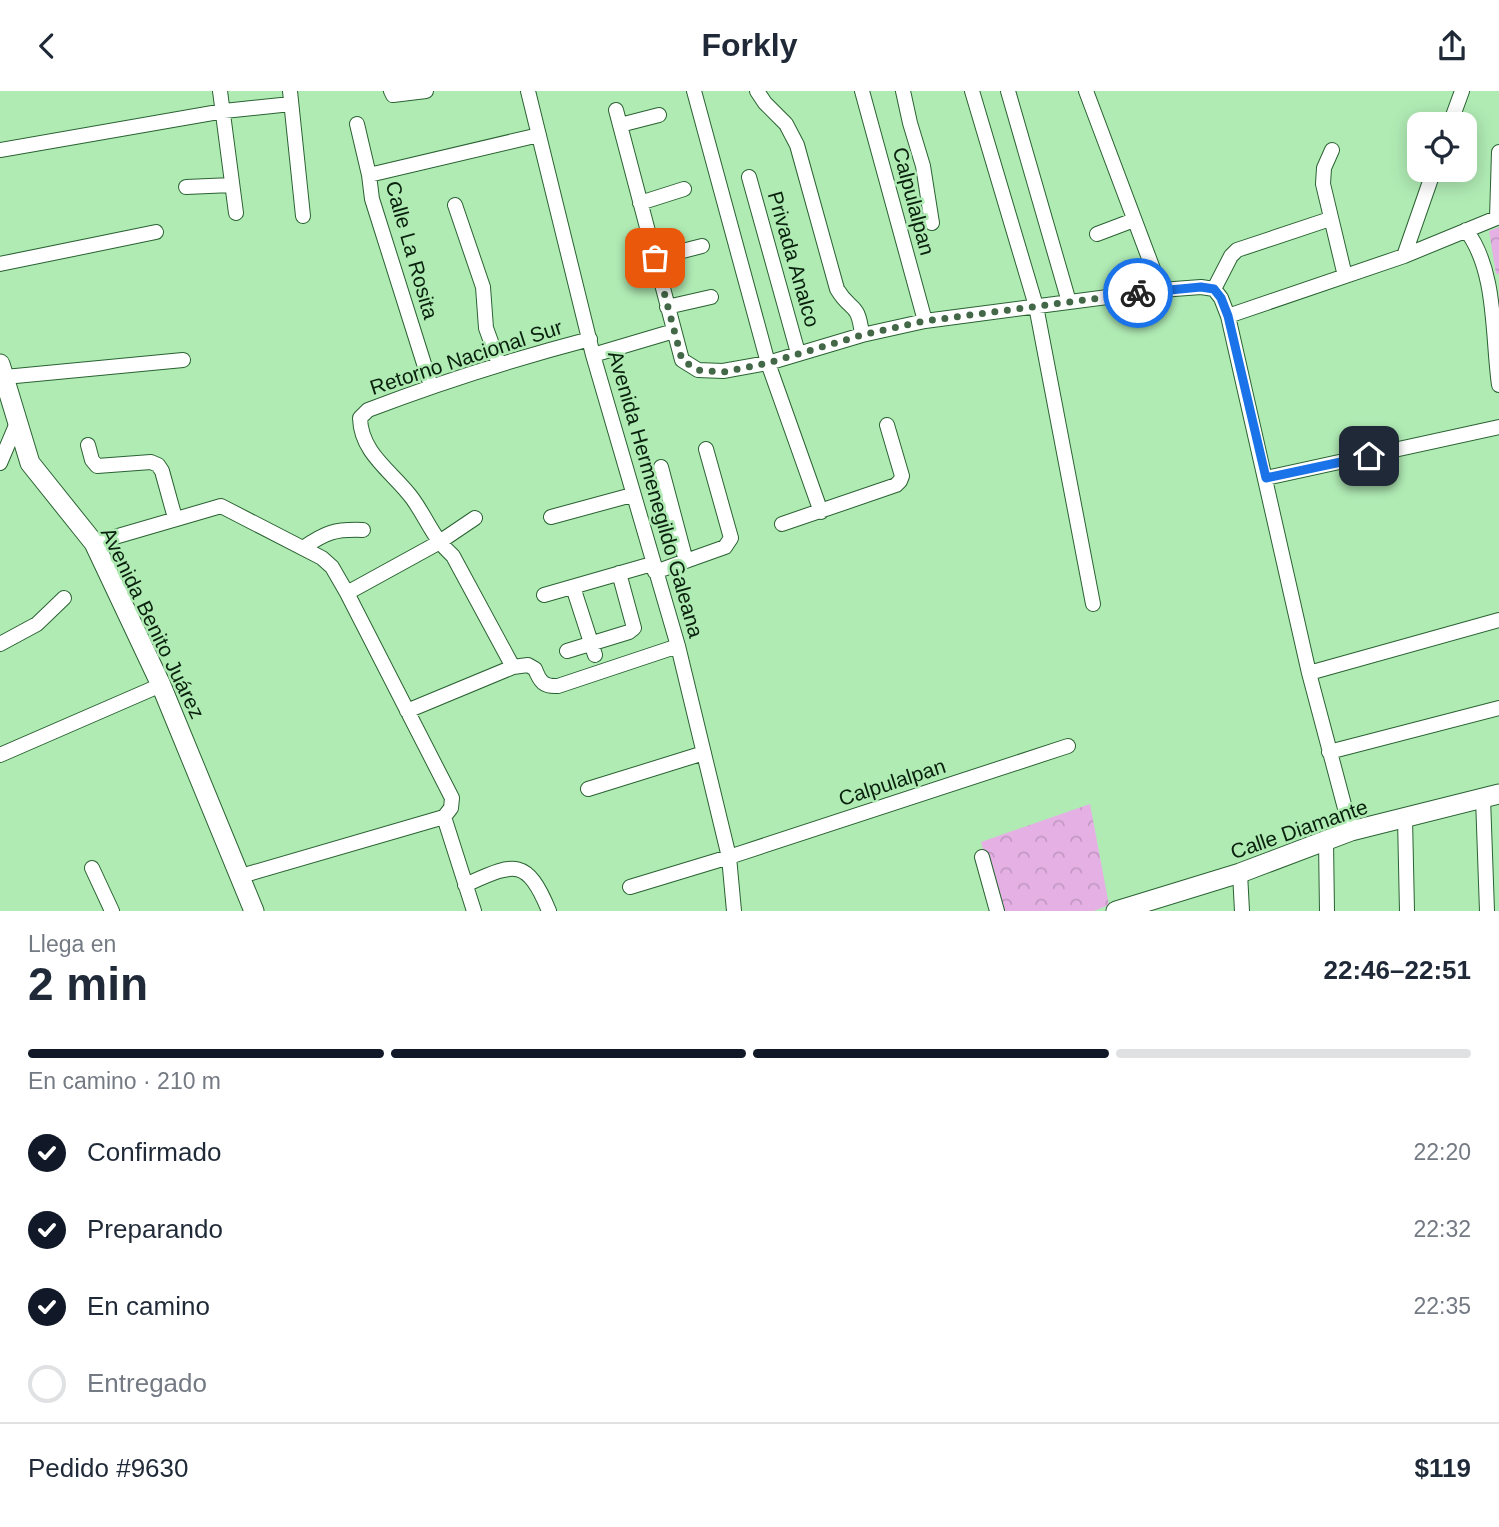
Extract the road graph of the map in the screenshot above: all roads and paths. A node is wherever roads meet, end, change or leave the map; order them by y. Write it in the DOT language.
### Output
graph roads {
  1 [pos="220,91"];
  2 [pos="426,91"];
  3 [pos="528,91"];
  4 [pos="694,91"];
  5 [pos="757,91"];
  6 [pos="862,91"];
  7 [pos="903,91"];
  8 [pos="972,91"];
  9 [pos="1007,91"];
  10 [pos="1086,91"];
  11 [pos="1462,91"];
  12 [pos="392,93"];
  13 [pos="291,98"];
  14 [pos="616,110"];
  15 [pos="224,111"];
  16 [pos="1454,112"];
  17 [pos="659,115"];
  18 [pos="357,124"];
  19 [pos="620,125"];
  20 [pos="539,135"];
  21 [pos="0,150"];
  22 [pos="1332,150"];
  23 [pos="1499,152"];
  24 [pos="369,175"];
  25 [pos="749,177"];
  26 [pos="1430,182"];
  27 [pos="232,185"];
  28 [pos="186,187"];
  29 [pos="684,189"];
  30 [pos="640,203"];
  31 [pos="455,205"];
  32 [pos="236,213"];
  33 [pos="303,216"];
  34 [pos="1498,218"];
  35 [pos="1330,219"];
  36 [pos="1134,220"];
  37 [pos="932,223"];
  38 [pos="1466,230"];
  39 [pos="156,232"];
  40 [pos="1097,234"];
  41 [pos="702,246"];
  42 [pos="1404,256"];
  43 [pos="655,258"];
  44 [pos="0,264"];
  45 [pos="1345,276"];
  46 [pos="1214,289"];
  47 [pos="1161,290"];
  48 [pos="711,296"];
  49 [pos="1069,302"];
  50 [pos="1036,306"];
  51 [pos="667,307"];
  52 [pos="1228,316"];
  53 [pos="925,321"];
  54 [pos="674,331"];
  55 [pos="862,335"];
  56 [pos="590,339"];
  57 [pos="1497,352"];
  58 [pos="798,353"];
  59 [pos="593,355"];
  60 [pos="183,360"];
  61 [pos="499,363"];
  62 [pos="768,363"];
  63 [pos="3,370"];
  64 [pos="1499,384"];
  65 [pos="431,386"];
  66 [pos="17,423"];
  67 [pos="887,425"];
  68 [pos="1499,427"];
  69 [pos="4,443"];
  70 [pos="88,445"];
  71 [pos="706,449"];
  72 [pos="0,463"];
  73 [pos="661,467"];
  74 [pos="1266,478"];
  75 [pos="632,495"];
  76 [pos="821,512"];
  77 [pos="475,517"];
  78 [pos="551,517"];
  79 [pos="175,518"];
  80 [pos="782,524"];
  81 [pos="363,530"];
  82 [pos="94,543"];
  83 [pos="438,543"];
  84 [pos="303,548"];
  85 [pos="686,561"];
  86 [pos="654,568"];
  87 [pos="619,573"];
  88 [pos="573,587"];
  89 [pos="347,593"];
  90 [pos="544,594"];
  91 [pos="64,598"];
  92 [pos="1093,604"];
  93 [pos="1499,620"];
  94 [pos="0,644"];
  95 [pos="678,646"];
  96 [pos="594,650"];
  97 [pos="567,651"];
  98 [pos="513,667"];
  99 [pos="1309,673"];
  100 [pos="161,685"];
  101 [pos="1499,708"];
  102 [pos="407,711"];
  103 [pos="1068,746"];
  104 [pos="1329,752"];
  105 [pos="704,753"];
  106 [pos="0,755"];
  107 [pos="588,789"];
  108 [pos="1491,796"];
  109 [pos="444,817"];
  110 [pos="1405,818"];
  111 [pos="1351,831"];
  112 [pos="1325,841"];
  113 [pos="729,857"];
  114 [pos="982,857"];
  115 [pos="92,868"];
  116 [pos="1240,873"];
  117 [pos="241,876"];
  118 [pos="465,885"];
  119 [pos="630,887"];
  120 [pos="1161,905"];
  121 [pos="111,911"];
  122 [pos="254,911"];
  123 [pos="474,911"];
  124 [pos="549,911"];
  125 [pos="734,911"];
  126 [pos="997,911"];
  127 [pos="1116,911"];
  128 [pos="1242,911"];
  129 [pos="1327,911"];
  130 [pos="1407,911"];
  131 [pos="1487,911"];
  1 -- 15 [label="street"];
  2 -- 12 [label="street"];
  3 -- 20 [label="street, Avenida Hermenegildo Galeana"];
  4 -- 62 [label="street"];
  5 -- 55 [label="street"];
  6 -- 53 [label="street, Calpulalpan"];
  7 -- 37 [label="street"];
  8 -- 50 [label="street"];
  9 -- 49 [label="street"];
  10 -- 36 [label="street"];
  11 -- 16 [label="street"];
  13 -- 15 [label="street"];
  13 -- 33 [label="street"];
  14 -- 19 [label="street"];
  15 -- 21 [label="street"];
  15 -- 27 [label="street"];
  17 -- 19 [label="street"];
  18 -- 24 [label="street, Calle La Rosita"];
  19 -- 30 [label="street"];
  20 -- 24 [label="street"];
  20 -- 56 [label="street, Avenida Hermenegildo Galeana"];
  22 -- 35 [label="street"];
  23 -- 34 [label="street"];
  24 -- 65 [label="street, Calle La Rosita"];
  25 -- 58 [label="street, Privada Analco"];
  26 -- 42 [label="street"];
  27 -- 28 [label="street"];
  27 -- 32 [label="street"];
  29 -- 30 [label="street"];
  30 -- 43 [label="street"];
  31 -- 61 [label="street"];
  34 -- 38 [label="street"];
  35 -- 45 [label="street"];
  35 -- 46 [label="street"];
  36 -- 40 [label="street"];
  36 -- 47 [label="street"];
  38 -- 42 [label="street"];
  38 -- 57 [label="street"];
  39 -- 44 [label="street"];
  41 -- 43 [label="street"];
  42 -- 45 [label="street"];
  43 -- 51 [label="street"];
  45 -- 52 [label="street"];
  46 -- 47 [label="street"];
  46 -- 52 [label="street"];
  47 -- 49 [label="street"];
  48 -- 51 [label="street"];
  49 -- 50 [label="street"];
  50 -- 53 [label="street"];
  50 -- 92 [label="street"];
  51 -- 54 [label="street"];
  52 -- 74 [label="street"];
  53 -- 55 [label="street"];
  54 -- 59 [label="street"];
  54 -- 62 [label="street"];
  55 -- 58 [label="street"];
  56 -- 59 [label="street, Avenida Hermenegildo Galeana"];
  56 -- 61 [label="street, Retorno Nacional Sur"];
  57 -- 64 [label="street"];
  58 -- 62 [label="street"];
  59 -- 75 [label="street, Avenida Hermenegildo Galeana"];
  60 -- 63 [label="street"];
  61 -- 65 [label="street, Retorno Nacional Sur"];
  62 -- 76 [label="street"];
  63 -- 66 [label="main road, Avenida Benito Juárez"];
  65 -- 83 [label="street, Retorno Nacional Sur"];
  66 -- 69 [label="street"];
  66 -- 82 [label="main road, Avenida Benito Juárez"];
  67 -- 76 [label="street"];
  68 -- 74 [label="street"];
  69 -- 72 [label="street"];
  70 -- 79 [label="street"];
  71 -- 85 [label="street"];
  73 -- 85 [label="street"];
  74 -- 99 [label="street"];
  75 -- 78 [label="street"];
  75 -- 86 [label="street, Avenida Hermenegildo Galeana"];
  76 -- 80 [label="street"];
  77 -- 83 [label="street"];
  79 -- 82 [label="street"];
  79 -- 84 [label="street"];
  81 -- 84 [label="street"];
  82 -- 100 [label="main road, Avenida Benito Juárez"];
  83 -- 89 [label="street"];
  83 -- 98 [label="street, Retorno Nacional Sur"];
  84 -- 89 [label="street"];
  85 -- 86 [label="street"];
  86 -- 87 [label="street"];
  86 -- 95 [label="street, Avenida Hermenegildo Galeana"];
  87 -- 88 [label="street"];
  87 -- 96 [label="street"];
  88 -- 90 [label="street"];
  88 -- 96 [label="street"];
  89 -- 102 [label="street"];
  91 -- 94 [label="street"];
  93 -- 99 [label="street"];
  95 -- 98 [label="street"];
  95 -- 105 [label="street, Avenida Hermenegildo Galeana"];
  96 -- 97 [label="street"];
  98 -- 102 [label="street"];
  99 -- 104 [label="street"];
  100 -- 106 [label="street"];
  100 -- 117 [label="main road, Avenida Benito Juárez"];
  101 -- 104 [label="street"];
  102 -- 109 [label="street"];
  103 -- 113 [label="street, Calpulalpan"];
  104 -- 111 [label="street"];
  105 -- 107 [label="street"];
  105 -- 113 [label="street, Avenida Hermenegildo Galeana"];
  108 -- 110 [label="main road, Calle Diamante"];
  108 -- 131 [label="street"];
  109 -- 117 [label="street"];
  109 -- 118 [label="street"];
  110 -- 111 [label="main road, Calle Diamante"];
  110 -- 130 [label="street"];
  111 -- 112 [label="main road, Calle Diamante"];
  112 -- 116 [label="main road, Calle Diamante"];
  112 -- 129 [label="street"];
  113 -- 119 [label="street, Calpulalpan"];
  113 -- 125 [label="street, Avenida Hermenegildo Galeana"];
  114 -- 126 [label="street"];
  115 -- 121 [label="street"];
  116 -- 120 [label="main road, Calle Diamante"];
  116 -- 128 [label="street"];
  117 -- 122 [label="main road, Avenida Benito Juárez"];
  118 -- 123 [label="street"];
  118 -- 124 [label="street"];
  120 -- 127 [label="main road, Calle Diamante"];
}
